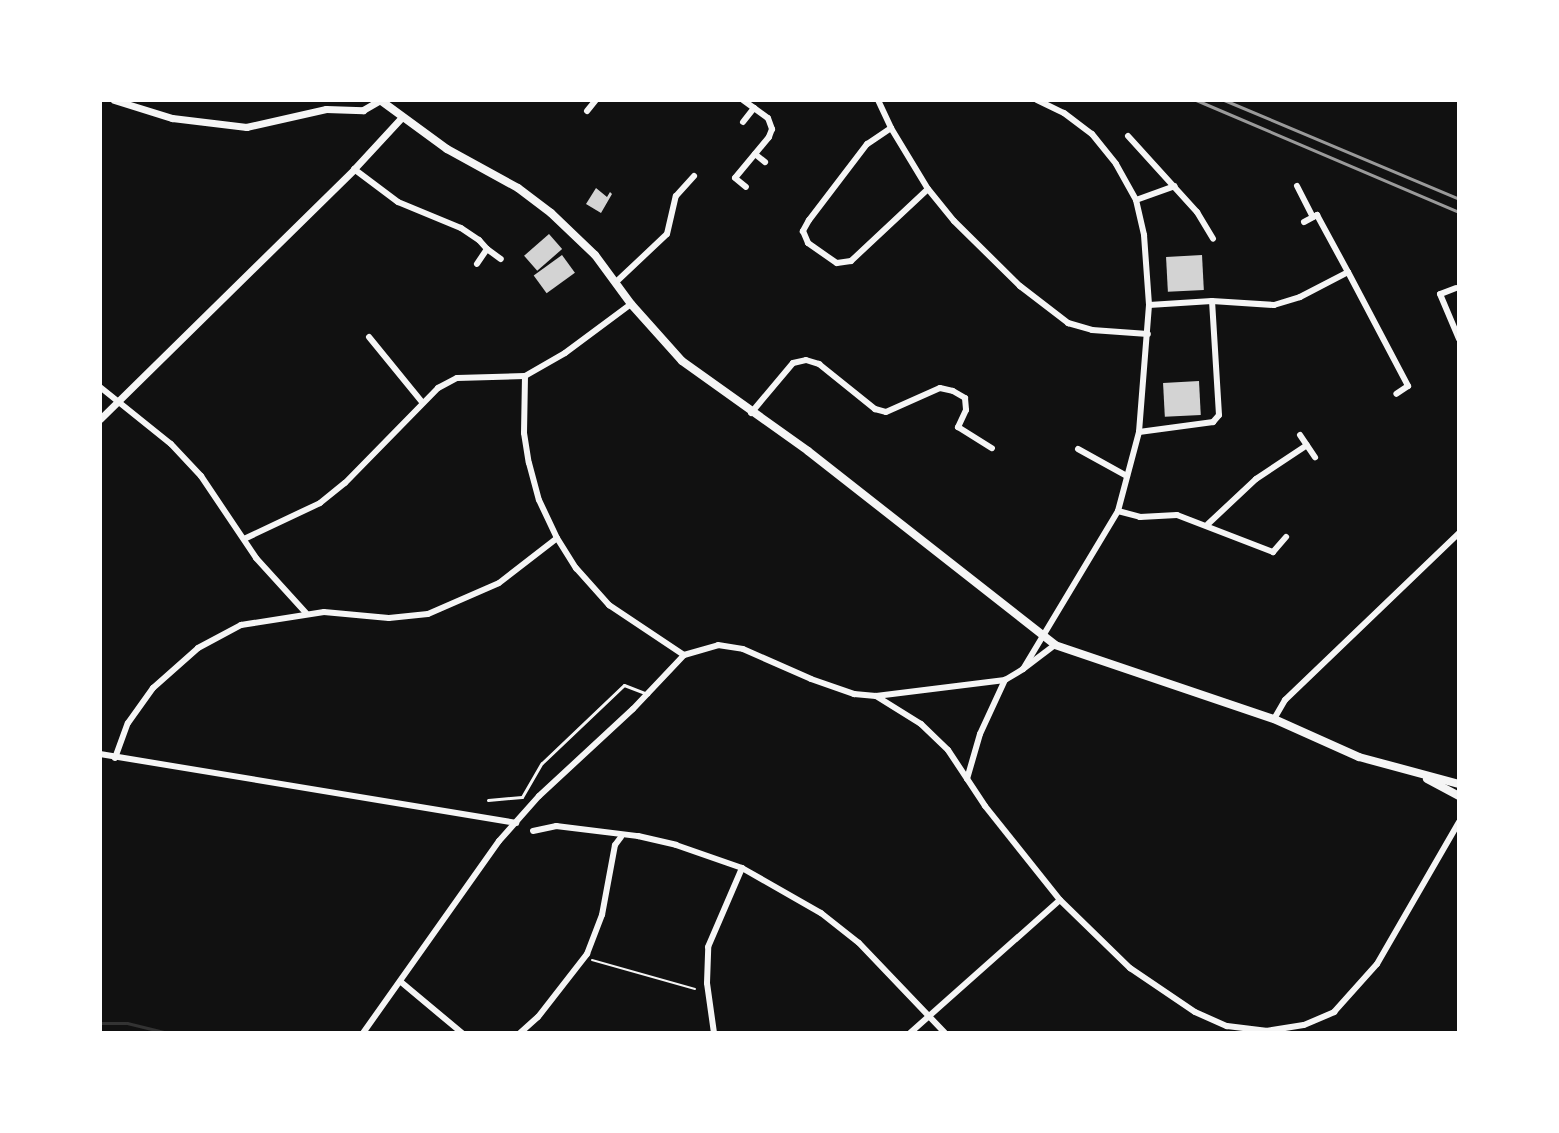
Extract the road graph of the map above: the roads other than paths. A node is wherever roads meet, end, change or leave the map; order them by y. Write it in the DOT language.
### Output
graph roads {
  1 [pos="114,100"];
  2 [pos="380,100"];
  3 [pos="743,100"];
  4 [pos="878,100"];
  5 [pos="1037,100"];
  6 [pos="594,101"];
  7 [pos="754,108"];
  8 [pos="587,111"];
  9 [pos="402,117"];
  10 [pos="743,122"];
  11 [pos="891,128"];
  12 [pos="1128,136"];
  13 [pos="755,154"];
  14 [pos="765,162"];
  15 [pos="354,169"];
  16 [pos="694,176"];
  17 [pos="1175,186"];
  18 [pos="1297,186"];
  19 [pos="746,187"];
  20 [pos="928,189"];
  21 [pos="1136,200"];
  22 [pos="1313,217"];
  23 [pos="1304,222"];
  24 [pos="1213,239"];
  25 [pos="487,249"];
  26 [pos="501,259"];
  27 [pos="477,264"];
  28 [pos="1348,272"];
  29 [pos="615,283"];
  30 [pos="1456,288"];
  31 [pos="1212,301"];
  32 [pos="631,304"];
  33 [pos="1149,305"];
  34 [pos="1148,334"];
  35 [pos="369,337"];
  36 [pos="1459,339"];
  37 [pos="525,376"];
  38 [pos="100,387"];
  39 [pos="1396,394"];
  40 [pos="117,399"];
  41 [pos="422,402"];
  42 [pos="751,413"];
  43 [pos="100,419"];
  44 [pos="1139,432"];
  45 [pos="1300,435"];
  46 [pos="1307,445"];
  47 [pos="992,448"];
  48 [pos="1078,449"];
  49 [pos="1315,457"];
  50 [pos="1127,476"];
  51 [pos="1118,511"];
  52 [pos="1208,524"];
  53 [pos="1459,533"];
  54 [pos="1286,537"];
  55 [pos="557,538"];
  56 [pos="244,539"];
  57 [pos="306,613"];
  58 [pos="1041,635"];
  59 [pos="1055,645"];
  60 [pos="684,655"];
  61 [pos="1023,669"];
  62 [pos="1005,680"];
  63 [pos="648,694"];
  64 [pos="876,696"];
  65 [pos="1274,719"];
  66 [pos="100,754"];
  67 [pos="115,758"];
  68 [pos="1423,777"];
  69 [pos="967,779"];
  70 [pos="1459,784"];
  71 [pos="1459,796"];
  72 [pos="488,800"];
  73 [pos="1459,822"];
  74 [pos="516,823"];
  75 [pos="533,831"];
  76 [pos="621,837"];
  77 [pos="742,868"];
  78 [pos="1060,900"];
  79 [pos="401,982"];
  80 [pos="930,1015"];
  81 [pos="1276,1031"];
  82 [pos="363,1033"];
  83 [pos="462,1033"];
  84 [pos="520,1033"];
  85 [pos="714,1033"];
  86 [pos="910,1033"];
  87 [pos="945,1033"];
  1 -- 2 [label="street"];
  2 -- 9 [label="main road"];
  3 -- 7 [label="street"];
  4 -- 11 [label="street"];
  5 -- 21 [label="street"];
  6 -- 8 [label="street"];
  7 -- 10 [label="street"];
  7 -- 13 [label="street"];
  9 -- 15 [label="street"];
  9 -- 29 [label="main road"];
  11 -- 20 [label="street"];
  11 -- 20 [label="street"];
  12 -- 17 [label="street"];
  13 -- 14 [label="street"];
  13 -- 19 [label="street"];
  15 -- 25 [label="street"];
  15 -- 40 [label="street"];
  16 -- 29 [label="street"];
  17 -- 21 [label="street"];
  17 -- 24 [label="street"];
  18 -- 22 [label="street"];
  20 -- 34 [label="street"];
  21 -- 33 [label="street"];
  22 -- 23 [label="street"];
  22 -- 28 [label="street"];
  25 -- 26 [label="street"];
  25 -- 27 [label="street"];
  28 -- 31 [label="street"];
  28 -- 39 [label="street"];
  29 -- 32 [label="main road"];
  30 -- 36 [label="street"];
  31 -- 33 [label="street"];
  31 -- 44 [label="street"];
  32 -- 37 [label="street"];
  32 -- 42 [label="main road"];
  33 -- 34 [label="street"];
  34 -- 44 [label="street"];
  35 -- 41 [label="street"];
  37 -- 41 [label="street"];
  37 -- 55 [label="street"];
  38 -- 40 [label="street"];
  40 -- 43 [label="street"];
  40 -- 56 [label="street"];
  41 -- 56 [label="street"];
  42 -- 47 [label="street"];
  42 -- 58 [label="main road"];
  44 -- 50 [label="street"];
  45 -- 46 [label="street"];
  46 -- 49 [label="street"];
  46 -- 52 [label="street"];
  48 -- 50 [label="street"];
  50 -- 51 [label="street"];
  51 -- 52 [label="street"];
  51 -- 58 [label="street"];
  52 -- 54 [label="street"];
  53 -- 65 [label="street"];
  55 -- 57 [label="street"];
  55 -- 60 [label="street"];
  56 -- 57 [label="street"];
  57 -- 67 [label="street"];
  58 -- 59 [label="main road"];
  58 -- 61 [label="street"];
  59 -- 61 [label="street"];
  59 -- 65 [label="main road"];
  60 -- 63 [label="street"];
  60 -- 64 [label="street"];
  61 -- 62 [label="street"];
  62 -- 64 [label="street"];
  62 -- 69 [label="street"];
  63 -- 72 [label="lane"];
  63 -- 74 [label="street"];
  64 -- 69 [label="street"];
  65 -- 68 [label="main road"];
  66 -- 67 [label="street"];
  67 -- 74 [label="street"];
  68 -- 70 [label="main road"];
  68 -- 71 [label="main road"];
  69 -- 78 [label="street"];
  73 -- 81 [label="street"];
  74 -- 79 [label="street"];
  75 -- 76 [label="street"];
  76 -- 77 [label="street"];
  76 -- 84 [label="street"];
  77 -- 80 [label="street"];
  77 -- 85 [label="street"];
  78 -- 80 [label="street"];
  78 -- 81 [label="street"];
  79 -- 82 [label="street"];
  79 -- 83 [label="street"];
  80 -- 86 [label="street"];
  80 -- 87 [label="street"];
}
